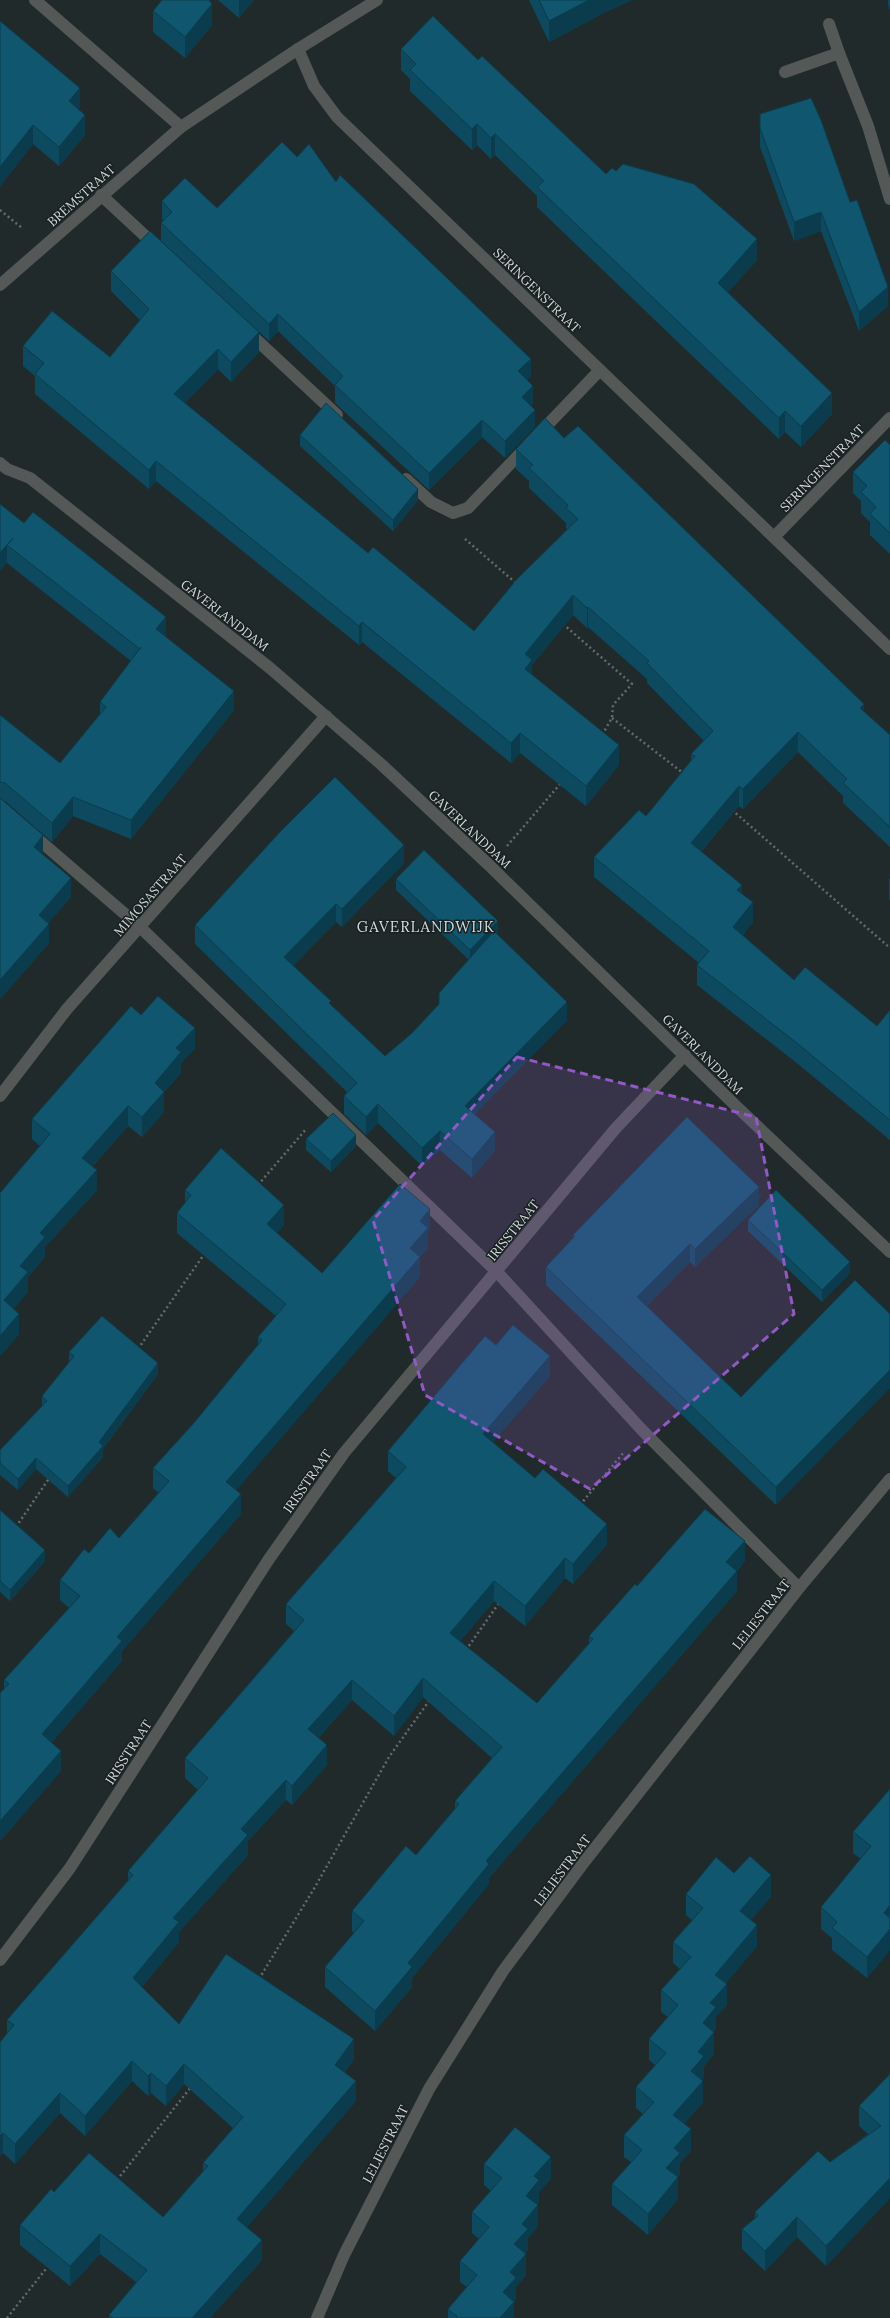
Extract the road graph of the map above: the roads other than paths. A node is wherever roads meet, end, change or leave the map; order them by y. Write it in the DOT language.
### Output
graph roads {
  1 [pos="35,0"];
  2 [pos="377,0"];
  3 [pos="829,24"];
  4 [pos="298,49"];
  5 [pos="838,53"];
  6 [pos="785,72"];
  7 [pos="181,127"];
  8 [pos="101,195"];
  9 [pos="890,199"];
  10 [pos="165,254"];
  11 [pos="0,285"];
  12 [pos="240,324"];
  13 [pos="600,370"];
  14 [pos="890,418"];
  15 [pos="344,421"];
  16 [pos="0,463"];
  17 [pos="396,470"];
  18 [pos="774,537"];
  19 [pos="890,649"];
  20 [pos="326,716"];
  21 [pos="23,827"];
  22 [pos="140,927"];
  23 [pos="685,1055"];
  24 [pos="0,1096"];
  25 [pos="890,1252"];
  26 [pos="498,1272"];
  27 [pos="890,1479"];
  28 [pos="799,1588"];
  29 [pos="0,1960"];
  30 [pos="317,2318"];
  1 -- 7 [label="street"];
  2 -- 4 [label="street, BREMSTRAAT"];
  3 -- 5 [label="street"];
  4 -- 7 [label="street, BREMSTRAAT"];
  4 -- 13 [label="street, SERINGENSTRAAT"];
  5 -- 6 [label="street"];
  5 -- 9 [label="street"];
  7 -- 8 [label="street, BREMSTRAAT"];
  8 -- 10 [label="street"];
  8 -- 11 [label="street, BREMSTRAAT"];
  12 -- 15 [label="street"];
  13 -- 17 [label="street"];
  13 -- 18 [label="street, SERINGENSTRAAT"];
  14 -- 18 [label="street, SERINGENSTRAAT"];
  16 -- 20 [label="street, GAVERLANDDAM"];
  18 -- 19 [label="street, SERINGENSTRAAT"];
  20 -- 22 [label="street, MIMOSASTRAAT"];
  20 -- 23 [label="street, GAVERLANDDAM"];
  21 -- 22 [label="street"];
  22 -- 24 [label="street, MIMOSASTRAAT"];
  22 -- 26 [label="street"];
  23 -- 25 [label="street, GAVERLANDDAM"];
  23 -- 26 [label="street, IRISSTRAAT"];
  26 -- 28 [label="street"];
  26 -- 29 [label="street, IRISSTRAAT"];
  27 -- 28 [label="street, LELIESTRAAT"];
  28 -- 30 [label="street, LELIESTRAAT"];
}
